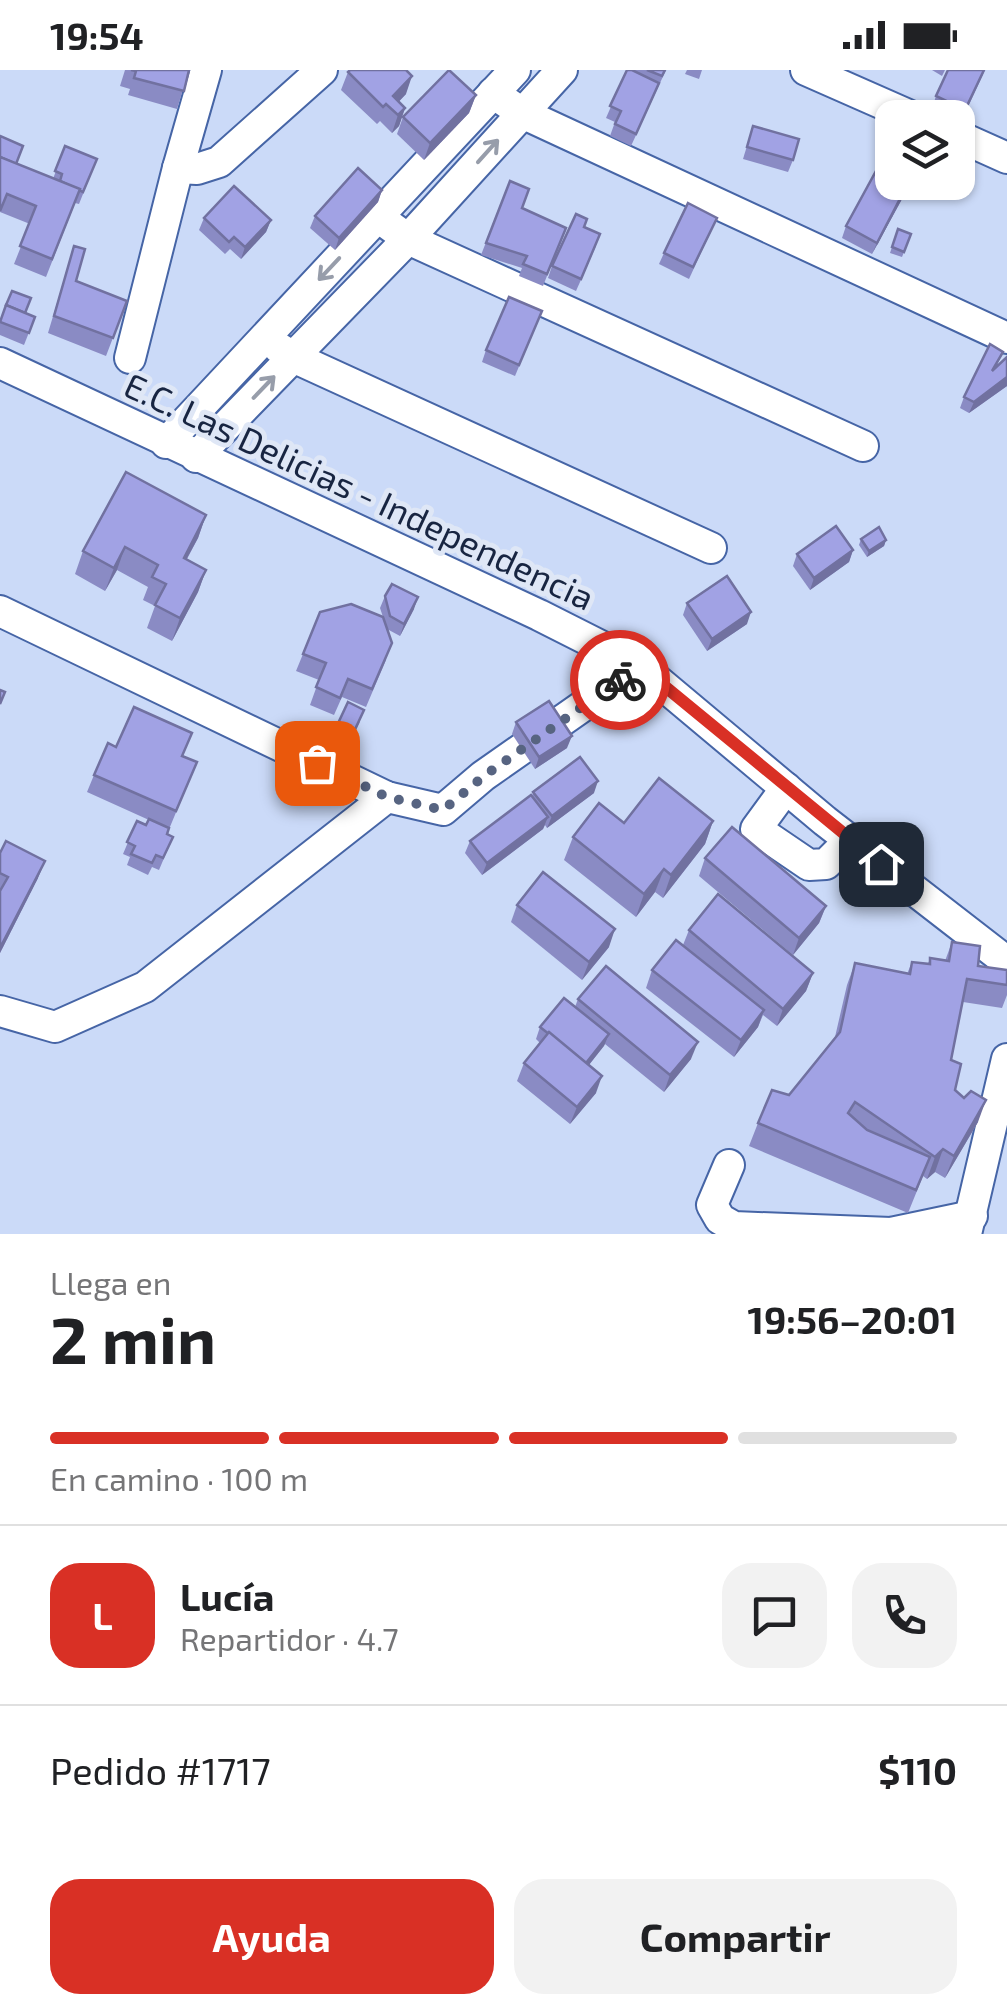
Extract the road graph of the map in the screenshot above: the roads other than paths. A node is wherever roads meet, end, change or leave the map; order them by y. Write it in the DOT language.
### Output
graph roads {
  1 [pos="206,70"];
  2 [pos="322,70"];
  3 [pos="515,70"];
  4 [pos="562,70"];
  5 [pos="806,70"];
  6 [pos="493,94"];
  7 [pos="875,100"];
  8 [pos="522,112"];
  9 [pos="975,144"];
  10 [pos="1007,158"];
  11 [pos="178,168"];
  12 [pos="378,217"];
  13 [pos="408,239"];
  14 [pos="265,338"];
  15 [pos="1007,338"];
  16 [pos="293,357"];
  17 [pos="130,358"];
  18 [pos="0,363"];
  19 [pos="166,442"];
  20 [pos="863,446"];
  21 [pos="196,457"];
  22 [pos="711,548"];
  23 [pos="0,611"];
  24 [pos="640,666"];
  25 [pos="786,788"];
  26 [pos="387,797"];
  27 [pos="850,840"];
  28 [pos="1007,962"];
  29 [pos="0,1010"];
  30 [pos="1007,1059"];
  31 [pos="730,1164"];
  32 [pos="951,1227"];
  1 -- 11 [label="street"];
  2 -- 11 [label="street"];
  3 -- 6 [label="street"];
  4 -- 8 [label="street"];
  5 -- 7 [label="street"];
  6 -- 8 [label="street"];
  6 -- 12 [label="street"];
  13 -- 8 [label="street, one-way"];
  8 -- 15 [label="street"];
  9 -- 10 [label="street"];
  11 -- 17 [label="street"];
  12 -- 13 [label="street"];
  12 -- 14 [label="street, one-way"];
  13 -- 16 [label="street"];
  13 -- 20 [label="street"];
  14 -- 16 [label="street"];
  14 -- 19 [label="street"];
  21 -- 16 [label="street, one-way"];
  16 -- 22 [label="street"];
  18 -- 19 [label="street, E.C. Las Delicias - Independencia"];
  19 -- 21 [label="street, E.C. Las Delicias - Independencia"];
  21 -- 24 [label="street, E.C. Las Delicias - Independencia"];
  23 -- 26 [label="street"];
  24 -- 25 [label="street, E.C. Las Delicias - Independencia"];
  24 -- 26 [label="street"];
  25 -- 27 [label="street, E.C. Las Delicias - Independencia"];
  25 -- 27 [label="street"];
  26 -- 29 [label="street"];
  27 -- 28 [label="street, E.C. Las Delicias - Independencia"];
  30 -- 32 [label="street"];
  31 -- 32 [label="street"];
}
